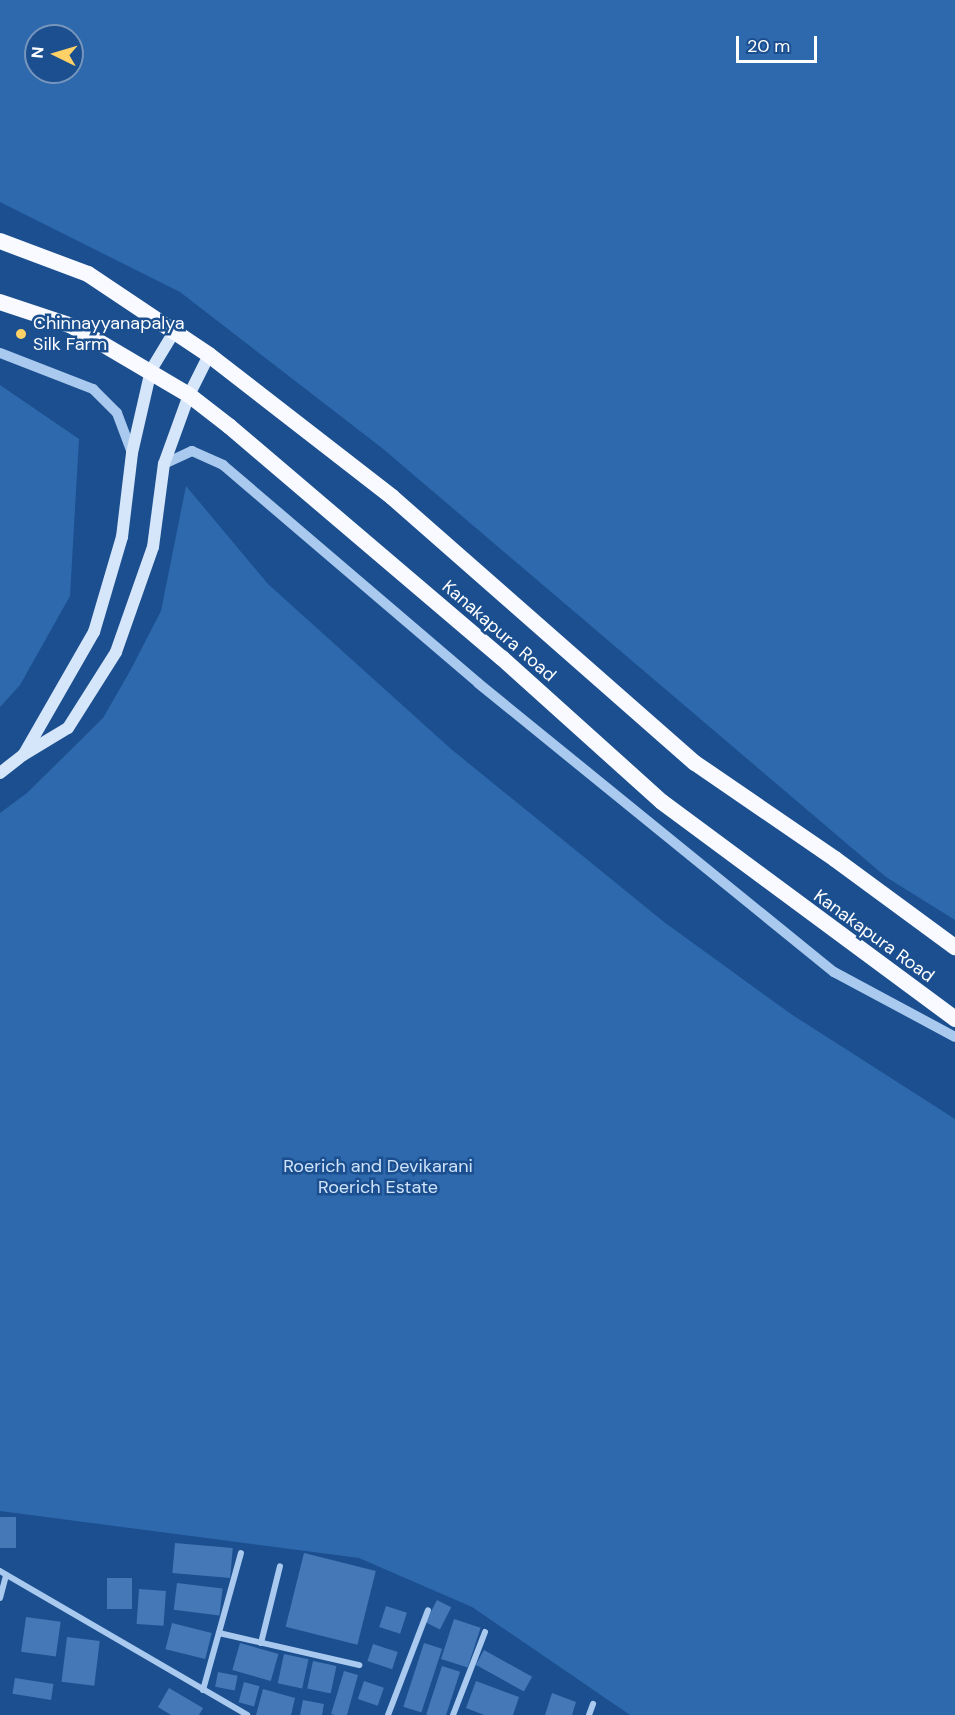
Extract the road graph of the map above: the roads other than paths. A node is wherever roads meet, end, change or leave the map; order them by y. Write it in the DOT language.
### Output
graph roads {
  1 [pos="0,241"];
  2 [pos="0,302"];
  3 [pos="174,332"];
  4 [pos="0,353"];
  5 [pos="209,355"];
  6 [pos="151,370"];
  7 [pos="189,395"];
  8 [pos="132,453"];
  9 [pos="164,464"];
  10 [pos="23,755"];
  11 [pos="0,773"];
  12 [pos="955,947"];
  13 [pos="955,1019"];
  14 [pos="955,1037"];
  15 [pos="242,1553"];
  16 [pos="280,1566"];
  17 [pos="3,1573"];
  18 [pos="0,1598"];
  19 [pos="428,1610"];
  20 [pos="485,1632"];
  21 [pos="219,1633"];
  22 [pos="261,1643"];
  23 [pos="359,1665"];
  24 [pos="203,1690"];
  25 [pos="593,1704"];
  26 [pos="247,1715"];
  27 [pos="388,1715"];
  28 [pos="453,1715"];
  29 [pos="589,1715"];
  1 -- 3 [label="highway, Kanakapura Road"];
  2 -- 6 [label="highway, Kanakapura Road"];
  3 -- 5 [label="highway, Kanakapura Road"];
  3 -- 6 [label="main road"];
  4 -- 8 [label="street"];
  5 -- 7 [label="main road"];
  5 -- 12 [label="highway, Kanakapura Road"];
  6 -- 7 [label="highway, Kanakapura Road"];
  6 -- 8 [label="main road"];
  7 -- 9 [label="main road"];
  7 -- 13 [label="highway, Kanakapura Road"];
  8 -- 10 [label="main road"];
  9 -- 10 [label="main road"];
  9 -- 14 [label="street"];
  10 -- 11 [label="main road"];
  15 -- 21 [label="street"];
  16 -- 22 [label="street"];
  17 -- 18 [label="street"];
  17 -- 24 [label="street"];
  19 -- 27 [label="street"];
  20 -- 28 [label="street"];
  21 -- 22 [label="street"];
  21 -- 24 [label="street"];
  22 -- 23 [label="street"];
  24 -- 26 [label="street"];
  25 -- 29 [label="street"];
}
